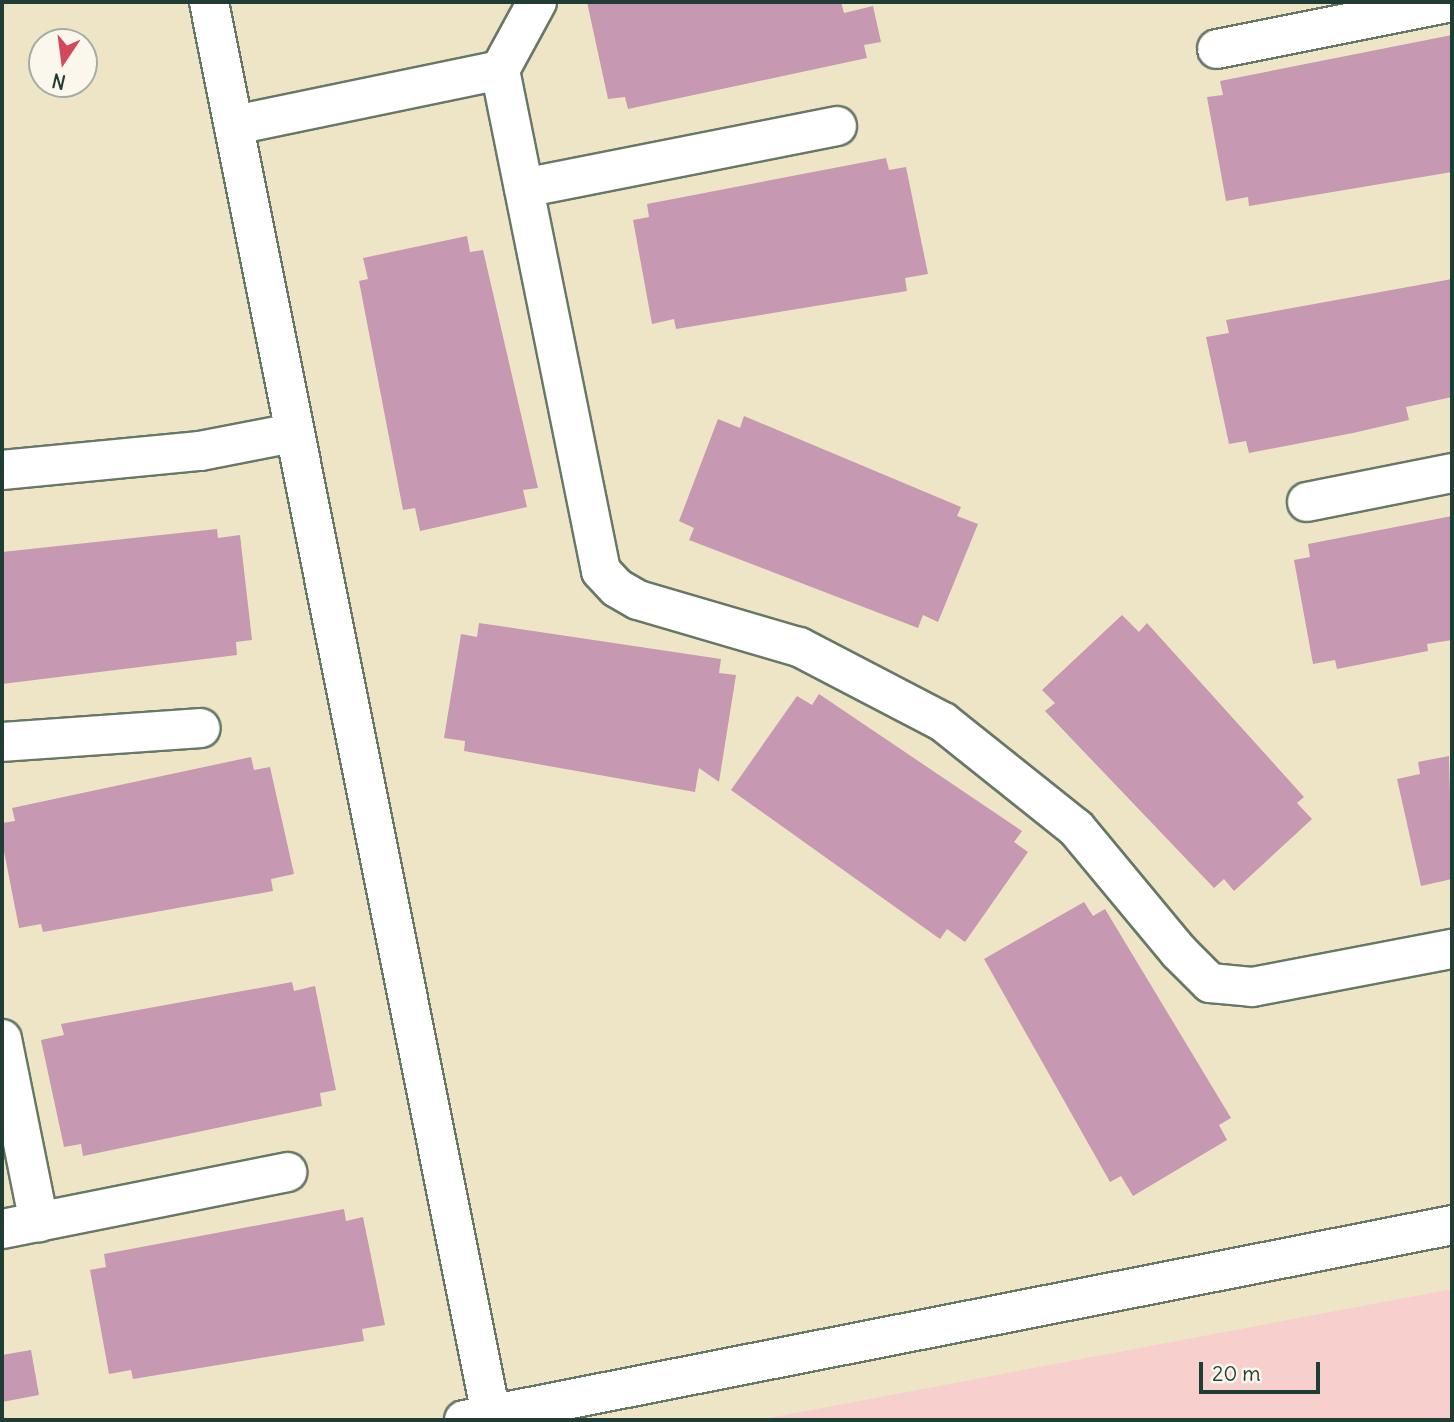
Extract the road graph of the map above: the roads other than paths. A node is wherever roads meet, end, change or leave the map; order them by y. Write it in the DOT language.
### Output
graph roads {
  1 [pos="209,2"];
  2 [pos="537,2"];
  3 [pos="1452,2"];
  4 [pos="1217,49"];
  5 [pos="500,70"];
  6 [pos="235,124"];
  7 [pos="837,126"];
  8 [pos="524,188"];
  9 [pos="293,433"];
  10 [pos="2,470"];
  11 [pos="1452,473"];
  12 [pos="1307,502"];
  13 [pos="201,728"];
  14 [pos="2,742"];
  15 [pos="1452,949"];
  16 [pos="2,1040"];
  17 [pos="287,1172"];
  18 [pos="39,1222"];
  19 [pos="1452,1225"];
  20 [pos="2,1229"];
  21 [pos="477,1418"];
  1 -- 6 [label="street"];
  2 -- 5 [label="street"];
  3 -- 4 [label="street"];
  5 -- 6 [label="street"];
  5 -- 8 [label="street"];
  6 -- 9 [label="street"];
  7 -- 8 [label="street"];
  8 -- 15 [label="street"];
  9 -- 10 [label="street"];
  9 -- 21 [label="street"];
  11 -- 12 [label="street"];
  13 -- 14 [label="street"];
  16 -- 18 [label="street"];
  17 -- 18 [label="street"];
  18 -- 20 [label="street"];
  19 -- 21 [label="street"];
}
